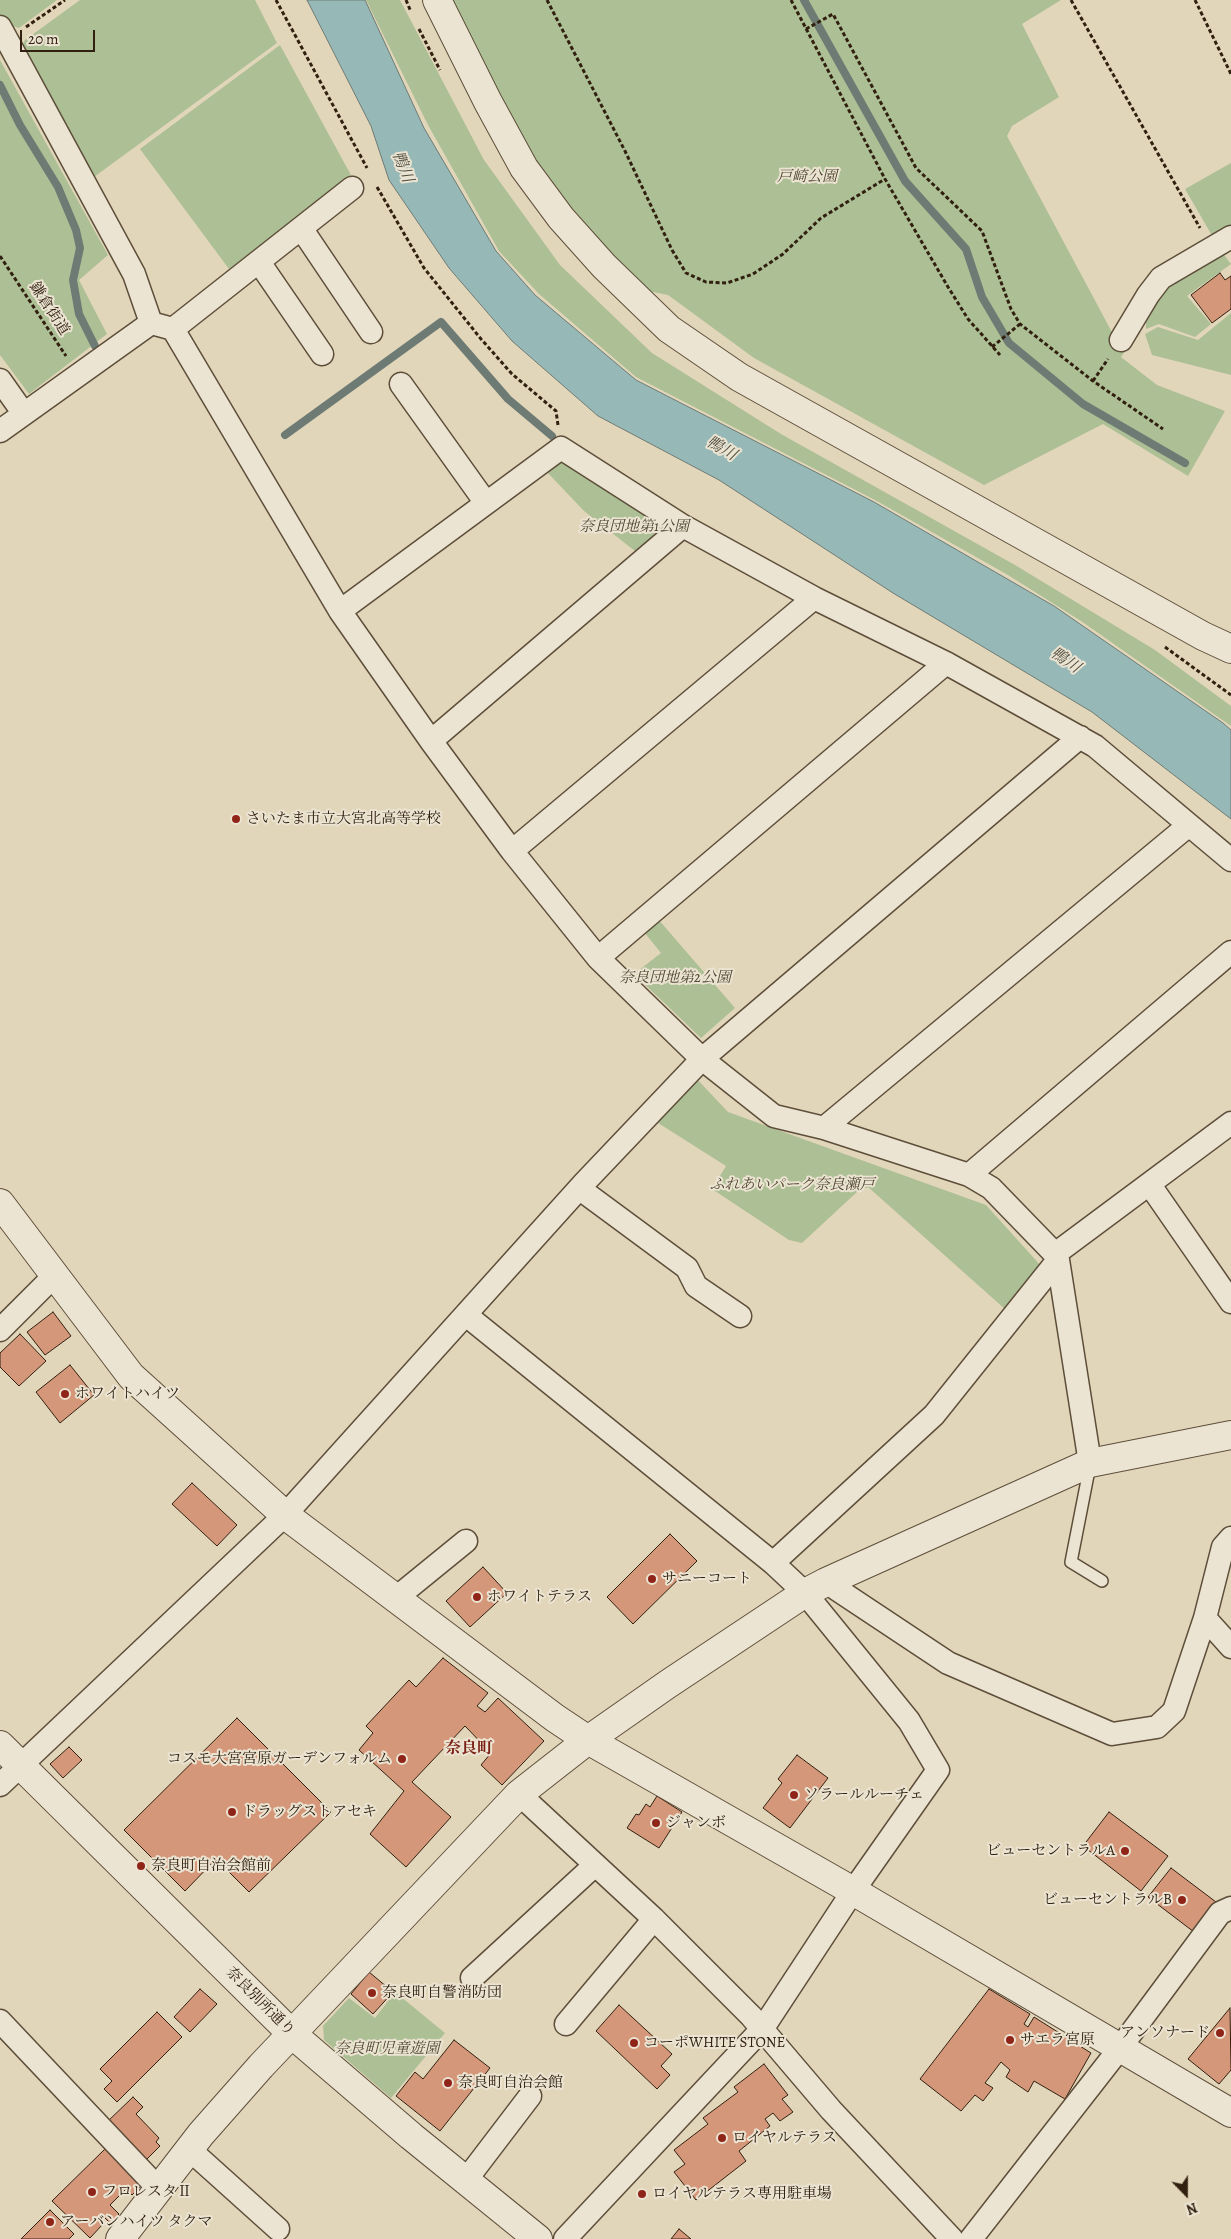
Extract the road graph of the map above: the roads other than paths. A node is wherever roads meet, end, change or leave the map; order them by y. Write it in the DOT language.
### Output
graph roads {
  1 [pos="437,0"];
  2 [pos="4,34"];
  3 [pos="352,188"];
  4 [pos="301,228"];
  5 [pos="1222,243"];
  6 [pos="259,262"];
  7 [pos="151,323"];
  8 [pos="173,330"];
  9 [pos="371,332"];
  10 [pos="1121,340"];
  11 [pos="322,354"];
  12 [pos="0,380"];
  13 [pos="401,384"];
  14 [pos="24,414"];
  15 [pos="0,431"];
  16 [pos="486,503"];
  17 [pos="683,526"];
  18 [pos="814,598"];
  19 [pos="340,611"];
  20 [pos="1231,649"];
  21 [pos="946,663"];
  22 [pos="1080,737"];
  23 [pos="431,740"];
  24 [pos="1189,825"];
  25 [pos="512,851"];
  26 [pos="1231,860"];
  27 [pos="1231,952"];
  28 [pos="598,958"];
  29 [pos="702,1059"];
  30 [pos="1231,1123"];
  31 [pos="824,1128"];
  32 [pos="969,1175"];
  33 [pos="1150,1185"];
  34 [pos="580,1189"];
  35 [pos="0,1204"];
  36 [pos="1057,1257"];
  37 [pos="54,1276"];
  38 [pos="1231,1302"];
  39 [pos="466,1315"];
  40 [pos="740,1316"];
  41 [pos="0,1330"];
  42 [pos="1231,1435"];
  43 [pos="1090,1463"];
  44 [pos="285,1515"];
  45 [pos="1231,1538"];
  46 [pos="466,1541"];
  47 [pos="773,1563"];
  48 [pos="1102,1581"];
  49 [pos="815,1587"];
  50 [pos="396,1598"];
  51 [pos="1205,1618"];
  52 [pos="1231,1647"];
  53 [pos="588,1740"];
  54 [pos="0,1745"];
  55 [pos="20,1765"];
  56 [pos="0,1785"];
  57 [pos="519,1794"];
  58 [pos="595,1864"];
  59 [pos="854,1891"];
  60 [pos="1231,1908"];
  61 [pos="654,1919"];
  62 [pos="472,1978"];
  63 [pos="0,2021"];
  64 [pos="566,2024"];
  65 [pos="763,2028"];
  66 [pos="292,2034"];
  67 [pos="1120,2048"];
  68 [pos="530,2096"];
  69 [pos="1231,2113"];
  70 [pos="189,2150"];
  71 [pos="466,2180"];
  72 [pos="158,2188"];
  73 [pos="278,2229"];
  74 [pos="120,2239"];
  75 [pos="538,2239"];
  76 [pos="566,2239"];
  77 [pos="952,2239"];
  78 [pos="971,2239"];
  1 -- 20 [label="street"];
  2 -- 7 [label="street"];
  3 -- 4 [label="street"];
  4 -- 6 [label="street"];
  4 -- 9 [label="street"];
  5 -- 10 [label="street"];
  6 -- 8 [label="street"];
  6 -- 11 [label="street"];
  7 -- 8 [label="street"];
  7 -- 14 [label="street"];
  8 -- 19 [label="street"];
  12 -- 14 [label="street"];
  13 -- 16 [label="street"];
  14 -- 15 [label="street"];
  16 -- 17 [label="street"];
  16 -- 19 [label="street"];
  17 -- 18 [label="street"];
  17 -- 23 [label="street"];
  18 -- 21 [label="street"];
  18 -- 25 [label="street"];
  19 -- 23 [label="street"];
  21 -- 22 [label="street"];
  21 -- 28 [label="street"];
  22 -- 24 [label="street"];
  22 -- 29 [label="street"];
  23 -- 25 [label="street"];
  24 -- 26 [label="street"];
  24 -- 31 [label="street"];
  25 -- 28 [label="street"];
  27 -- 32 [label="street"];
  28 -- 29 [label="street"];
  29 -- 31 [label="street"];
  29 -- 34 [label="street"];
  30 -- 33 [label="street"];
  31 -- 32 [label="street"];
  32 -- 36 [label="street"];
  33 -- 36 [label="street"];
  33 -- 38 [label="street"];
  34 -- 39 [label="street"];
  34 -- 40 [label="street"];
  35 -- 37 [label="street"];
  36 -- 43 [label="street"];
  36 -- 47 [label="street"];
  37 -- 41 [label="street"];
  37 -- 44 [label="street"];
  39 -- 44 [label="street"];
  39 -- 47 [label="street"];
  42 -- 43 [label="street"];
  43 -- 48 [label="lane"];
  43 -- 49 [label="street"];
  44 -- 50 [label="street"];
  44 -- 55 [label="street"];
  45 -- 51 [label="street"];
  46 -- 50 [label="street"];
  47 -- 49 [label="street"];
  49 -- 51 [label="street"];
  49 -- 53 [label="street"];
  49 -- 59 [label="street"];
  50 -- 53 [label="street"];
  51 -- 52 [label="street"];
  53 -- 57 [label="street"];
  53 -- 59 [label="street"];
  54 -- 55 [label="street, 奈良別所通り"];
  55 -- 56 [label="street"];
  55 -- 66 [label="street, 奈良別所通り"];
  57 -- 58 [label="street"];
  57 -- 66 [label="street"];
  58 -- 61 [label="street"];
  58 -- 62 [label="street"];
  59 -- 65 [label="street"];
  59 -- 67 [label="street"];
  60 -- 67 [label="street"];
  61 -- 64 [label="street"];
  61 -- 65 [label="street"];
  63 -- 72 [label="street"];
  65 -- 76 [label="street"];
  65 -- 77 [label="street"];
  66 -- 70 [label="street"];
  66 -- 71 [label="street, 奈良別所通り"];
  67 -- 69 [label="street"];
  67 -- 78 [label="street"];
  68 -- 71 [label="street"];
  70 -- 72 [label="street"];
  70 -- 73 [label="street"];
  71 -- 75 [label="street, 奈良別所通り"];
  72 -- 74 [label="street"];
}
